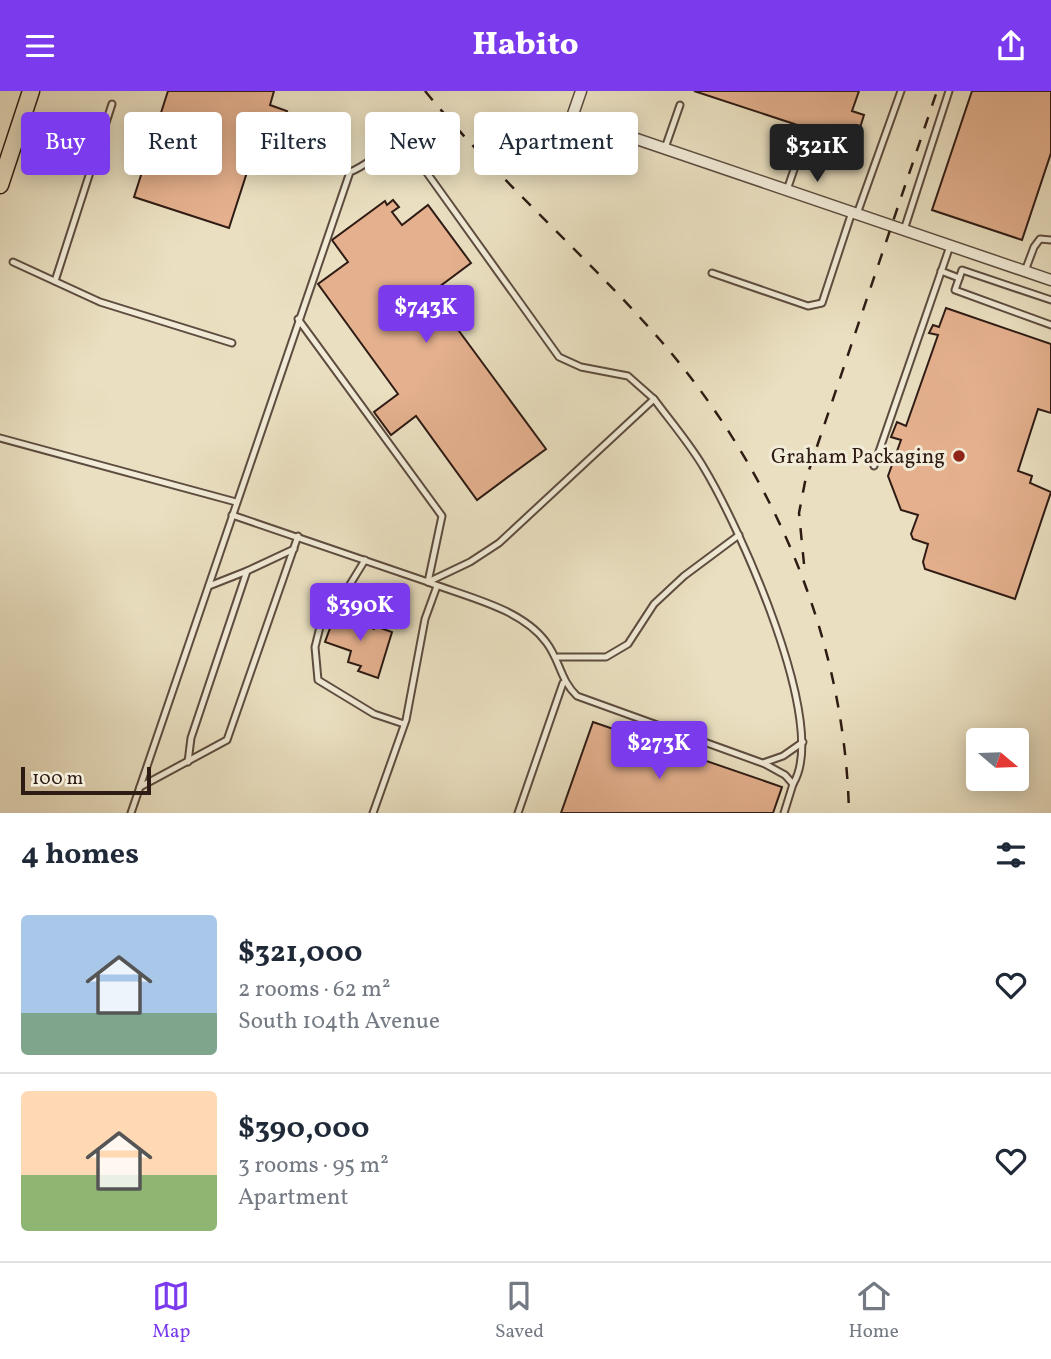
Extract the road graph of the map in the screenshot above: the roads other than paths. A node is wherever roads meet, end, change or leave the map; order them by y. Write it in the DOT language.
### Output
graph roads {
  1 [pos="31,91"];
  2 [pos="581,91"];
  3 [pos="901,91"];
  4 [pos="949,91"];
  5 [pos="112,104"];
  6 [pos="680,105"];
  7 [pos="802,146"];
  8 [pos="665,149"];
  9 [pos="0,185"];
  10 [pos="787,190"];
  11 [pos="854,213"];
  12 [pos="904,230"];
  13 [pos="1051,240"];
  14 [pos="950,246"];
  15 [pos="13,263"];
  16 [pos="941,271"];
  17 [pos="1025,271"];
  18 [pos="712,274"];
  19 [pos="959,278"];
  20 [pos="1051,280"];
  21 [pos="55,281"];
  22 [pos="1051,300"];
  23 [pos="298,319"];
  24 [pos="1051,325"];
  25 [pos="232,343"];
  26 [pos="654,399"];
  27 [pos="0,438"];
  28 [pos="874,466"];
  29 [pos="236,502"];
  30 [pos="232,515"];
  31 [pos="739,535"];
  32 [pos="298,536"];
  33 [pos="294,549"];
  34 [pos="365,560"];
  35 [pos="247,571"];
  36 [pos="428,582"];
  37 [pos="209,586"];
  38 [pos="437,586"];
  39 [pos="558,657"];
  40 [pos="563,683"];
  41 [pos="404,724"];
  42 [pos="803,742"];
  43 [pos="188,762"];
  44 [pos="762,763"];
  45 [pos="793,784"];
  46 [pos="140,787"];
  47 [pos="131,813"];
  48 [pos="373,813"];
  49 [pos="518,813"];
  50 [pos="784,813"];
  1 -- 9 [label="main road"];
  2 -- 8 [label="street"];
  3 -- 11 [label="lane"];
  4 -- 12 [label="lane"];
  5 -- 21 [label="lane"];
  6 -- 8 [label="lane"];
  7 -- 10 [label="lane"];
  8 -- 10 [label="street"];
  10 -- 11 [label="street"];
  11 -- 12 [label="street"];
  11 -- 18 [label="lane"];
  12 -- 14 [label="street"];
  13 -- 17 [label="lane"];
  14 -- 16 [label="lane"];
  14 -- 17 [label="street"];
  15 -- 21 [label="lane"];
  16 -- 19 [label="lane"];
  16 -- 28 [label="lane"];
  17 -- 20 [label="street"];
  19 -- 22 [label="lane"];
  19 -- 24 [label="lane"];
  21 -- 25 [label="lane"];
  23 -- 26 [label="lane"];
  23 -- 29 [label="lane"];
  23 -- 36 [label="lane"];
  26 -- 31 [label="lane"];
  26 -- 36 [label="lane"];
  27 -- 29 [label="lane"];
  29 -- 30 [label="lane"];
  30 -- 32 [label="lane"];
  30 -- 37 [label="lane"];
  31 -- 39 [label="lane"];
  31 -- 42 [label="lane"];
  32 -- 33 [label="lane"];
  32 -- 34 [label="lane"];
  33 -- 35 [label="lane"];
  33 -- 43 [label="lane"];
  34 -- 36 [label="lane"];
  34 -- 41 [label="lane"];
  35 -- 37 [label="lane"];
  35 -- 43 [label="lane"];
  36 -- 38 [label="lane"];
  37 -- 46 [label="lane"];
  38 -- 39 [label="lane"];
  38 -- 41 [label="lane"];
  39 -- 40 [label="lane"];
  40 -- 44 [label="lane"];
  40 -- 49 [label="lane"];
  41 -- 48 [label="lane"];
  42 -- 44 [label="lane"];
  42 -- 45 [label="lane"];
  43 -- 46 [label="lane"];
  44 -- 45 [label="lane"];
  45 -- 50 [label="lane"];
  46 -- 47 [label="lane"];
}
